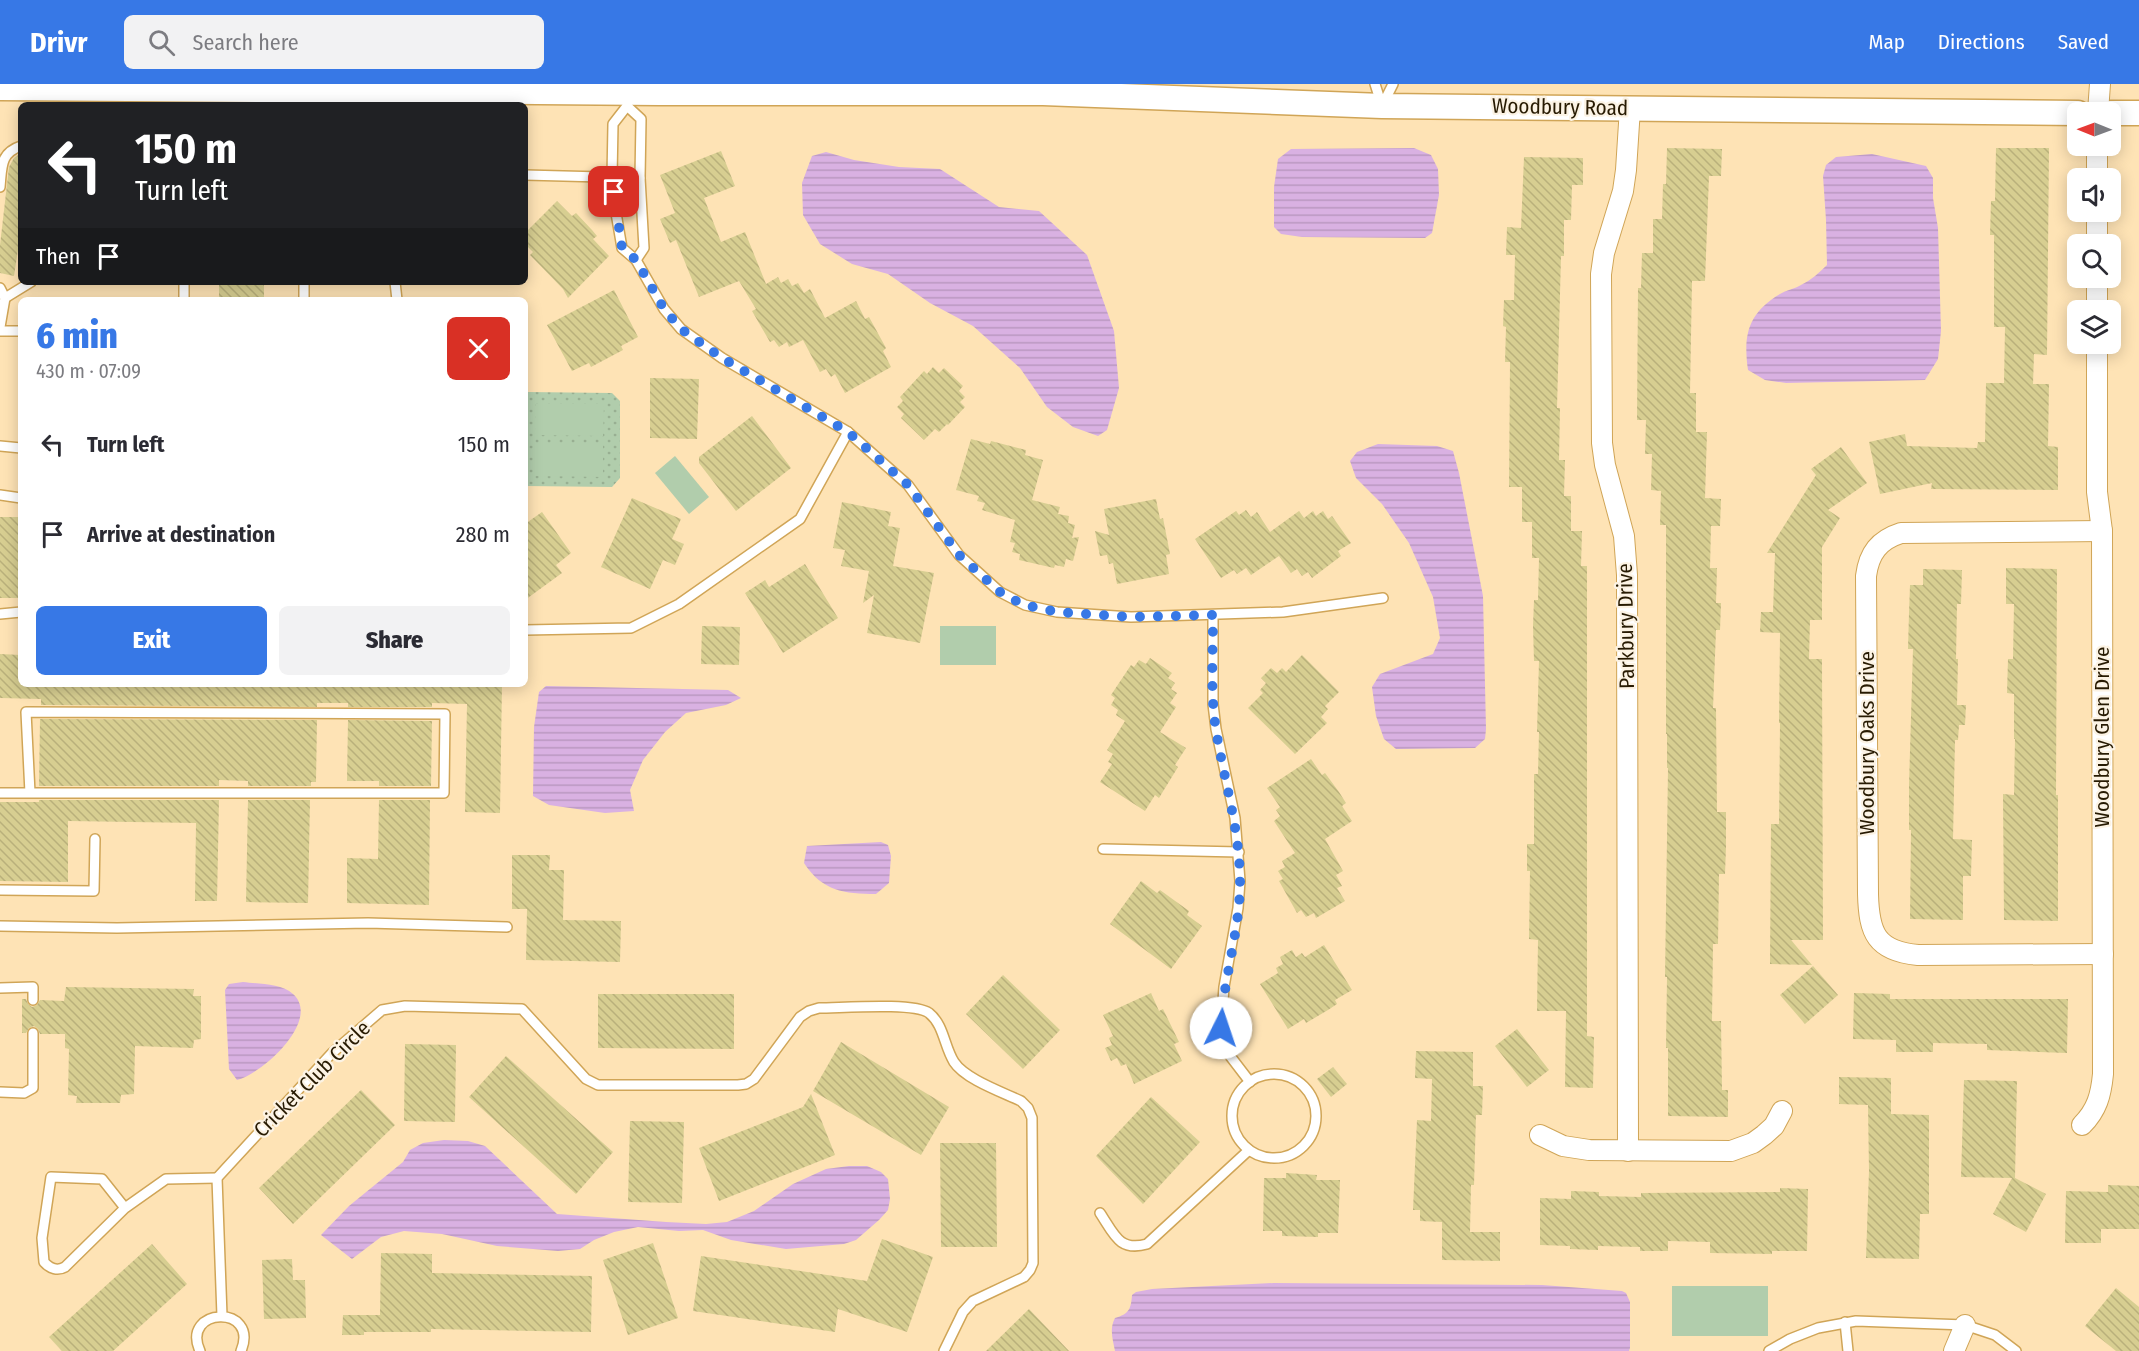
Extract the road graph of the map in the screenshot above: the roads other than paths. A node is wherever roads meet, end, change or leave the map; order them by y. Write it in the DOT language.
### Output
graph roads {
  1 [pos="965,84"];
  2 [pos="1393,84"];
  3 [pos="2100,84"];
  4 [pos="0,88"];
  5 [pos="1043,88"];
  6 [pos="628,94"];
  7 [pos="1378,95"];
  8 [pos="2099,102"];
  9 [pos="1630,108"];
  10 [pos="2067,112"];
  11 [pos="2121,113"];
  12 [pos="2139,113"];
  13 [pos="18,147"];
  14 [pos="528,175"];
  15 [pos="612,177"];
  16 [pos="640,178"];
  17 [pos="0,187"];
  18 [pos="636,260"];
  19 [pos="26,285"];
  20 [pos="0,288"];
  21 [pos="5,298"];
  22 [pos="0,329"];
  23 [pos="18,331"];
  24 [pos="2097,354"];
  25 [pos="848,432"];
  26 [pos="0,446"];
  27 [pos="18,448"];
  28 [pos="0,495"];
  29 [pos="18,498"];
  30 [pos="2102,531"];
  31 [pos="1383,598"];
  32 [pos="18,612"];
  33 [pos="0,614"];
  34 [pos="1213,615"];
  35 [pos="528,630"];
  36 [pos="0,793"];
  37 [pos="30,793"];
  38 [pos="95,839"];
  39 [pos="1103,849"];
  40 [pos="1239,852"];
  41 [pos="0,890"];
  42 [pos="0,926"];
  43 [pos="507,927"];
  44 [pos="2103,954"];
  45 [pos="0,987"];
  46 [pos="33,1000"];
  47 [pos="33,1033"];
  48 [pos="1250,1082"];
  49 [pos="0,1092"];
  50 [pos="1782,1111"];
  51 [pos="2082,1125"];
  52 [pos="1540,1135"];
  53 [pos="1249,1150"];
  54 [pos="1628,1151"];
  55 [pos="217,1178"];
  56 [pos="125,1208"];
  57 [pos="1101,1213"];
  58 [pos="222,1316"];
  59 [pos="1845,1322"];
  60 [pos="1965,1325"];
  61 [pos="200,1351"];
  62 [pos="242,1351"];
  63 [pos="944,1351"];
  64 [pos="1769,1351"];
  65 [pos="1848,1351"];
  66 [pos="1954,1351"];
  67 [pos="2016,1351"];
  1 -- 5 [label="street, Woodbury Road"];
  2 -- 7 [label="lane"];
  3 -- 8 [label="street"];
  4 -- 6 [label="street, Woodbury Road"];
  5 -- 6 [label="street, Woodbury Road"];
  5 -- 7 [label="street, Woodbury Road"];
  6 -- 15 [label="lane"];
  6 -- 16 [label="lane"];
  7 -- 9 [label="street, Woodbury Road"];
  9 -- 10 [label="street, Woodbury Road"];
  9 -- 54 [label="street, Parkbury Drive"];
  11 -- 12 [label="street"];
  13 -- 17 [label="lane"];
  14 -- 15 [label="lane"];
  15 -- 16 [label="lane"];
  15 -- 18 [label="lane"];
  16 -- 18 [label="lane"];
  18 -- 25 [label="lane"];
  19 -- 21 [label="lane"];
  20 -- 21 [label="lane"];
  21 -- 22 [label="lane"];
  22 -- 23 [label="lane"];
  24 -- 30 [label="street, Woodbury Glen Drive"];
  25 -- 34 [label="lane"];
  25 -- 35 [label="lane"];
  26 -- 27 [label="lane"];
  28 -- 29 [label="lane"];
  30 -- 44 [label="street, Woodbury Glen Drive"];
  30 -- 44 [label="street, Woodbury Oaks Drive"];
  31 -- 34 [label="lane"];
  32 -- 33 [label="lane"];
  34 -- 40 [label="lane"];
  36 -- 37 [label="lane"];
  37 -- 37 [label="lane"];
  38 -- 41 [label="lane"];
  39 -- 40 [label="lane"];
  40 -- 48 [label="lane"];
  42 -- 43 [label="lane"];
  44 -- 51 [label="street, Woodbury Glen Drive"];
  45 -- 46 [label="lane"];
  47 -- 49 [label="lane"];
  48 -- 53 [label="lane"];
  48 -- 53 [label="lane"];
  50 -- 54 [label="street"];
  52 -- 54 [label="street"];
  53 -- 57 [label="lane"];
  55 -- 56 [label="lane"];
  55 -- 58 [label="lane"];
  55 -- 63 [label="lane, Cricket Club Circle"];
  56 -- 56 [label="lane"];
  58 -- 61 [label="lane"];
  58 -- 62 [label="lane"];
  59 -- 60 [label="lane"];
  59 -- 64 [label="lane"];
  59 -- 65 [label="lane"];
  60 -- 66 [label="street"];
  60 -- 67 [label="lane"];
}
